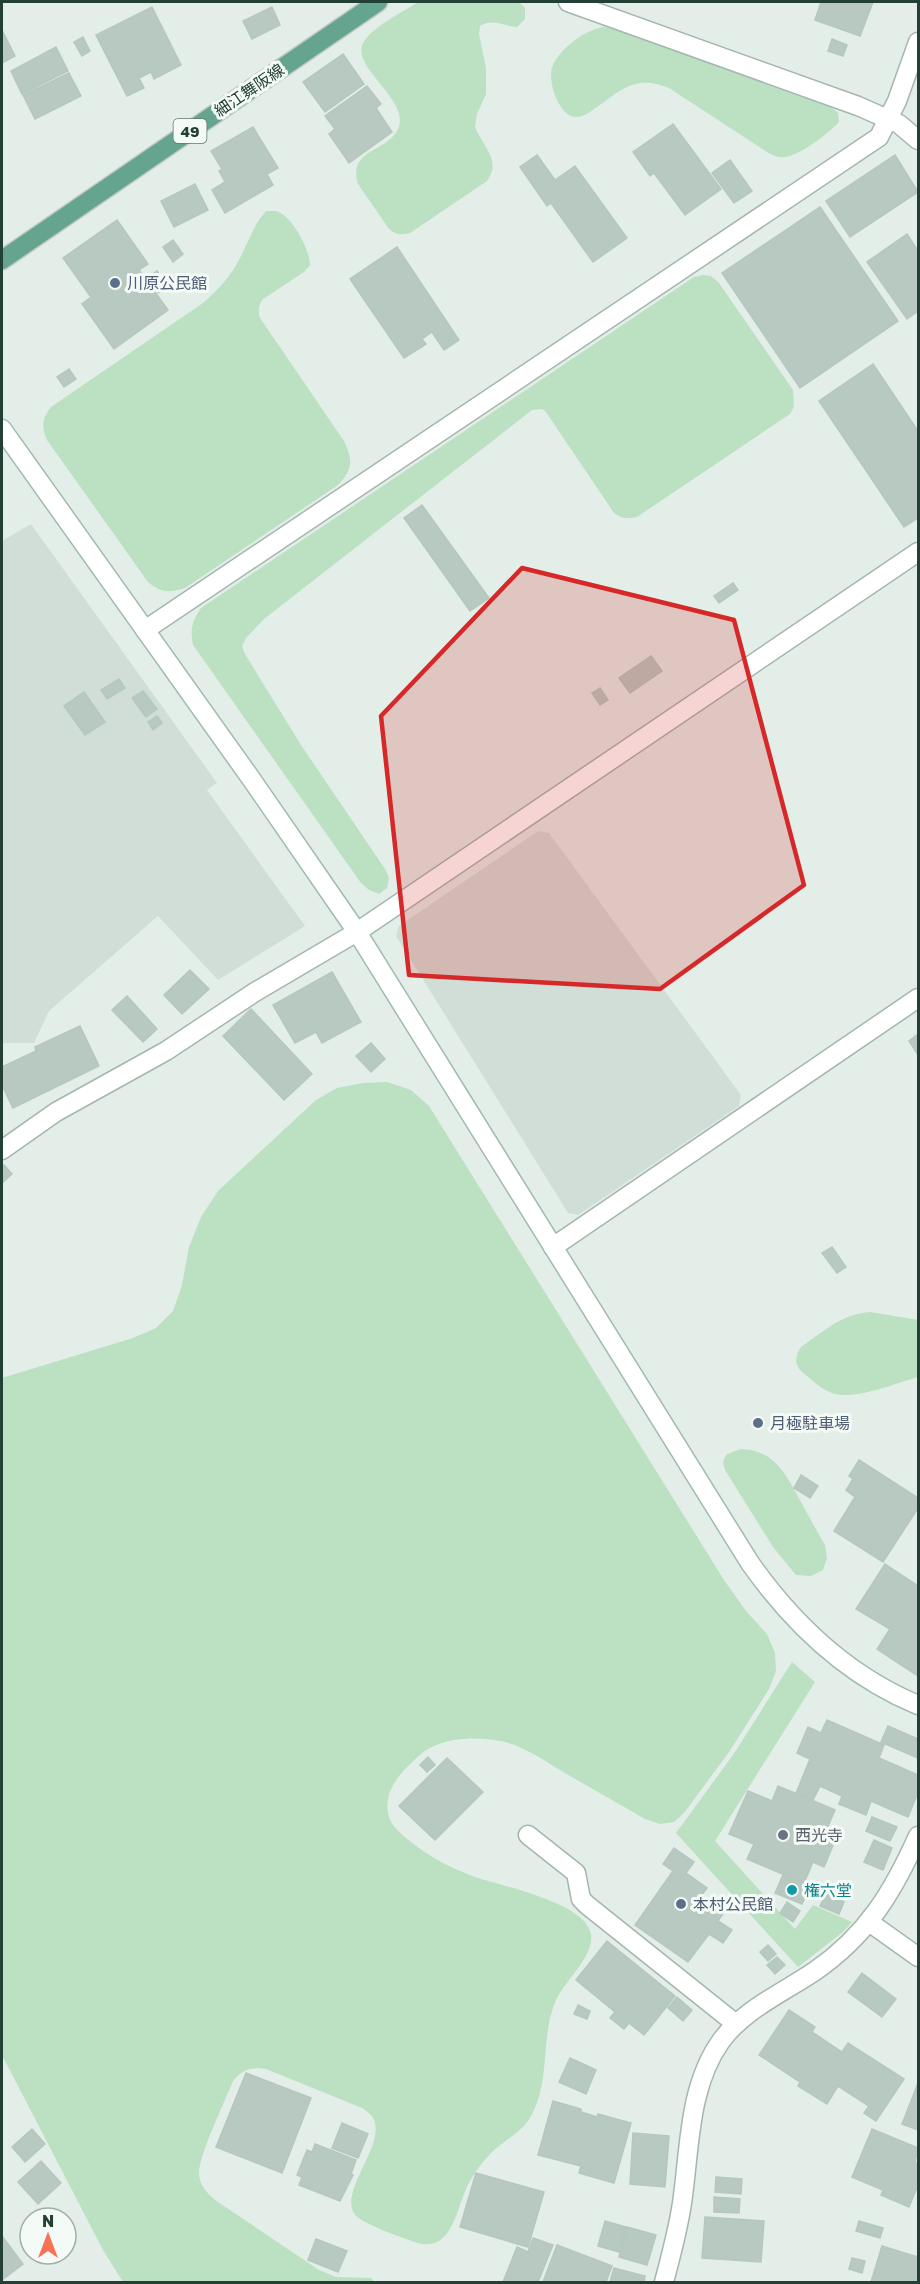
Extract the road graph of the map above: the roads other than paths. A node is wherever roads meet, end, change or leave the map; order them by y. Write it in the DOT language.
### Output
graph roads {
  1 [pos="378,2"];
  2 [pos="568,2"];
  3 [pos="918,42"];
  4 [pos="888,119"];
  5 [pos="918,140"];
  6 [pos="2,260"];
  7 [pos="2,429"];
  8 [pos="918,552"];
  9 [pos="145,630"];
  10 [pos="357,932"];
  11 [pos="918,998"];
  12 [pos="2,1150"];
  13 [pos="554,1247"];
  14 [pos="918,1705"];
  15 [pos="528,1835"];
  16 [pos="918,1836"];
  17 [pos="868,1922"];
  18 [pos="918,1957"];
  19 [pos="735,2024"];
  20 [pos="664,2283"];
  1 -- 6 [label="main road, 細江舞阪線 / 49"];
  2 -- 4 [label="street"];
  3 -- 4 [label="street"];
  4 -- 5 [label="street"];
  4 -- 9 [label="street"];
  7 -- 9 [label="street"];
  8 -- 10 [label="street"];
  9 -- 10 [label="street"];
  10 -- 12 [label="street"];
  10 -- 13 [label="street"];
  11 -- 13 [label="street"];
  13 -- 14 [label="street"];
  15 -- 19 [label="street"];
  16 -- 17 [label="street"];
  17 -- 18 [label="street"];
  17 -- 19 [label="street"];
  19 -- 20 [label="street"];
}
